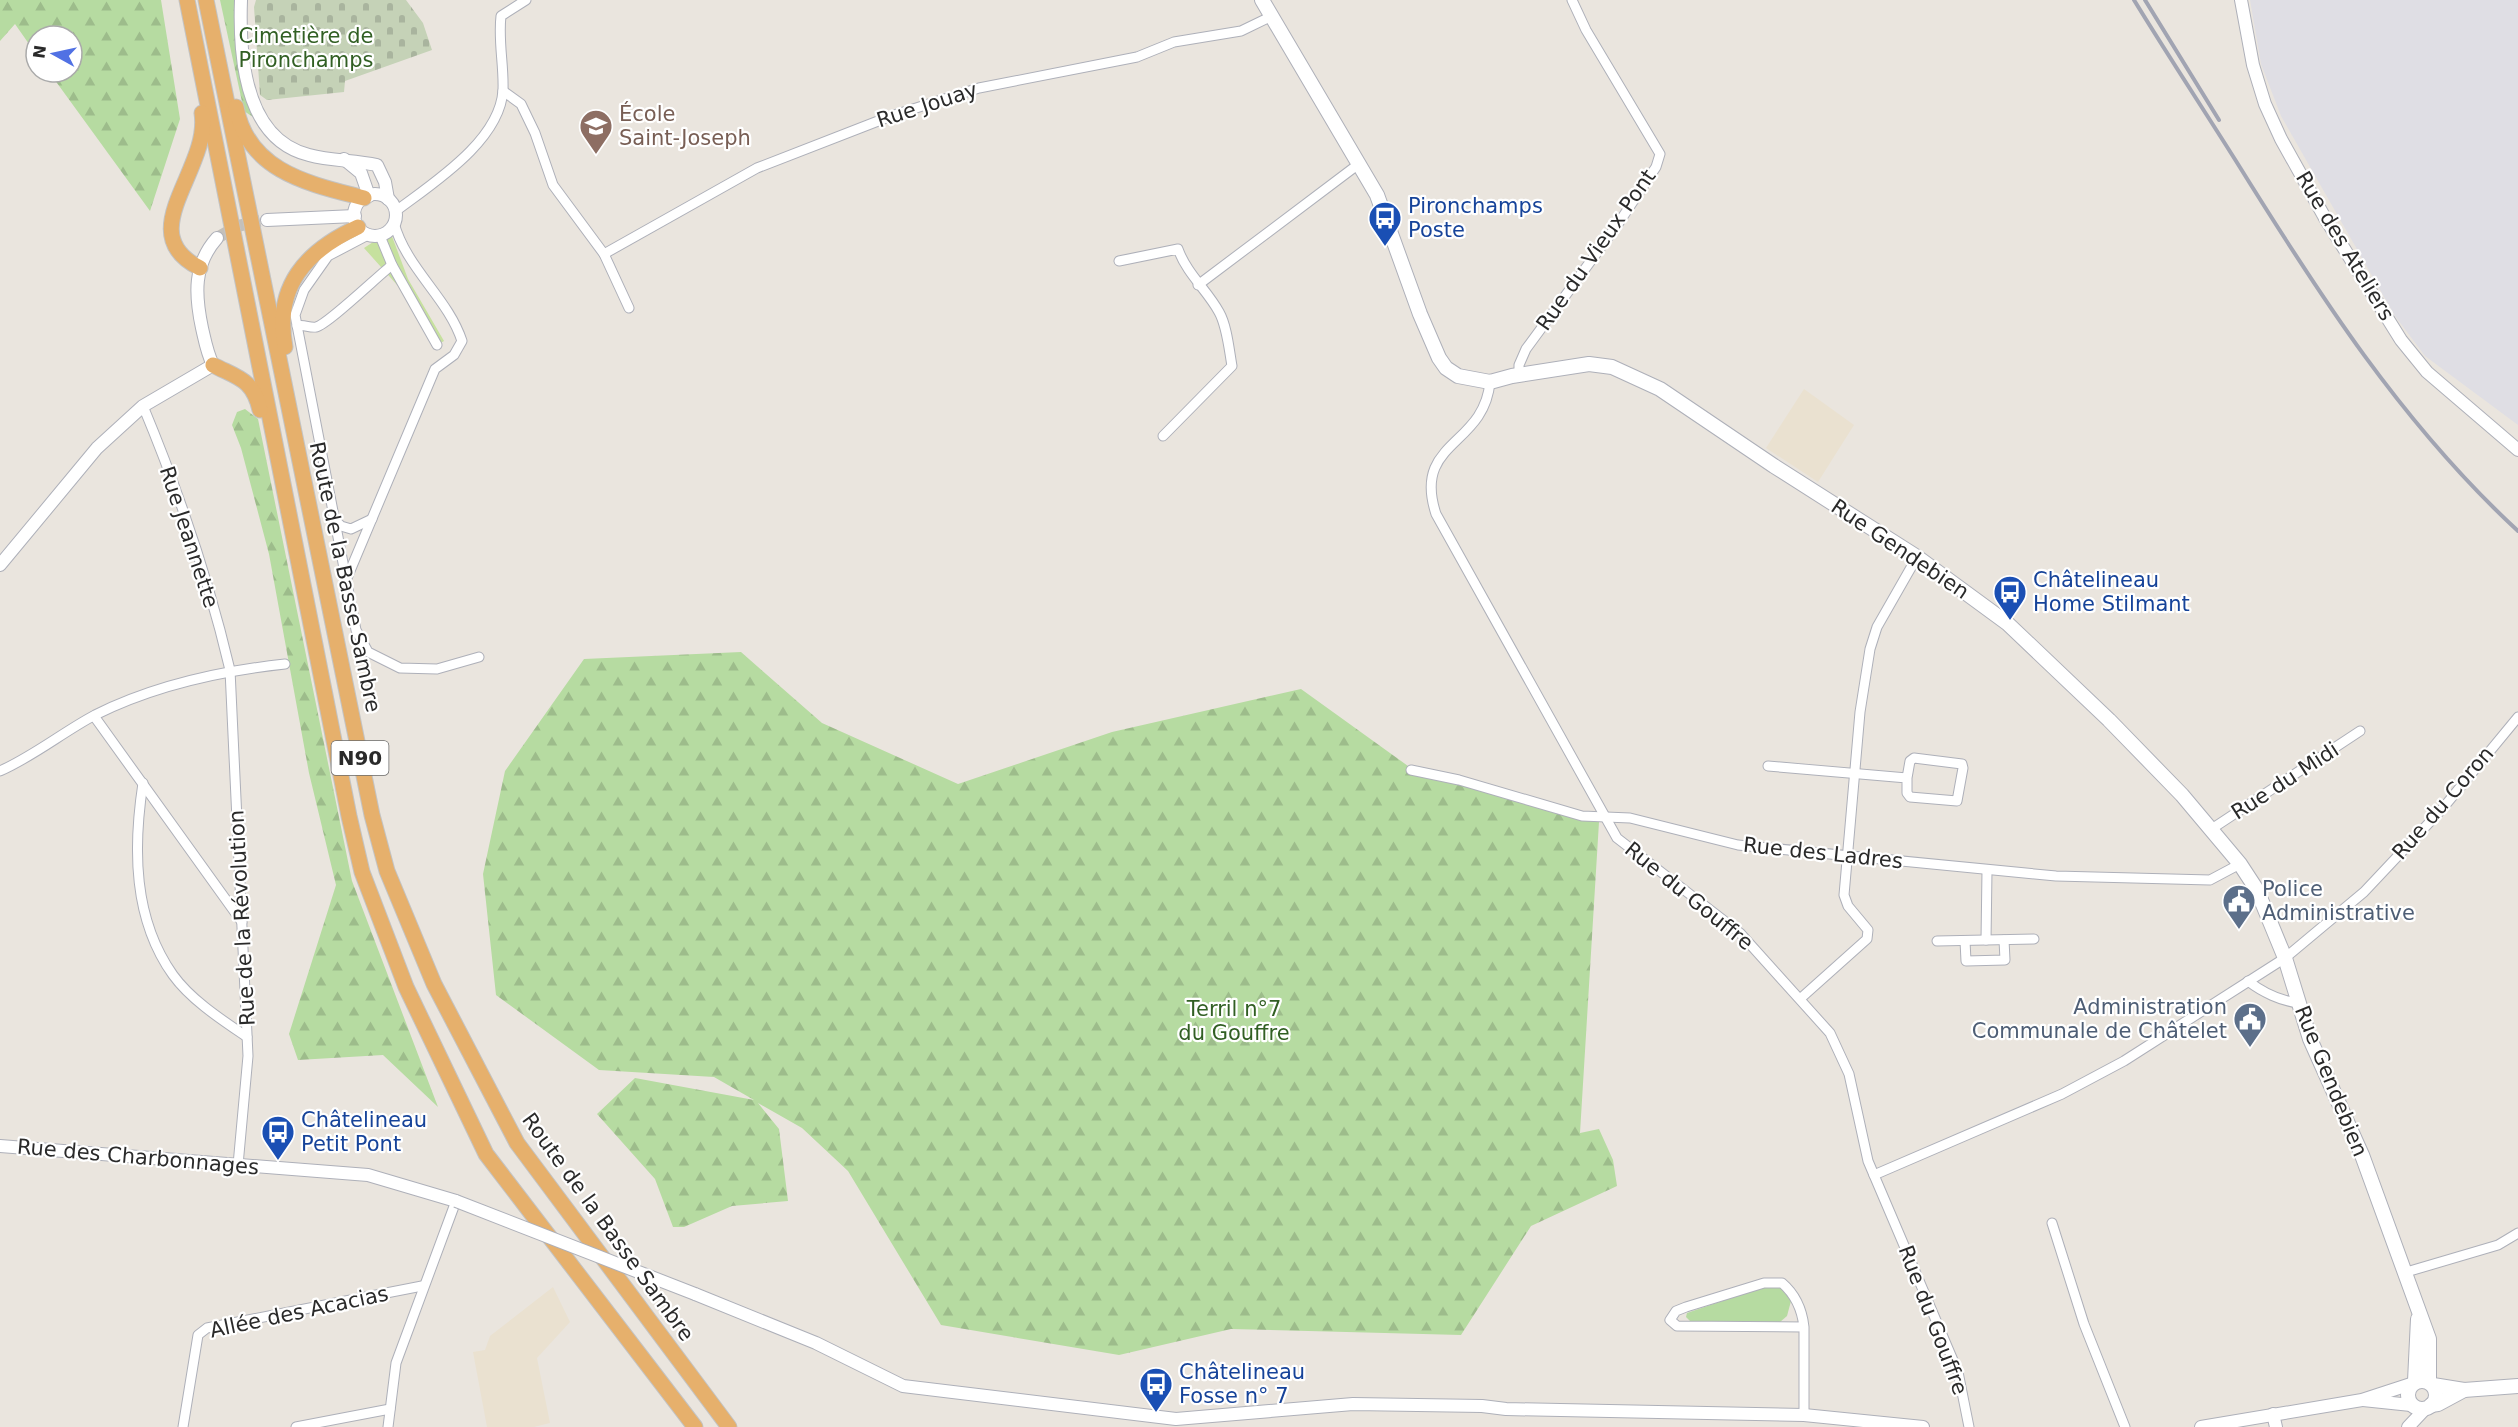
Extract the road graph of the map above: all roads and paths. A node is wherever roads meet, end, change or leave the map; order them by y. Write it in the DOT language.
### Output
graph roads {
  1 [pos="187,0"];
  2 [pos="206,0"];
  3 [pos="215,0"];
  4 [pos="241,0"];
  5 [pos="526,0"];
  6 [pos="1262,0"];
  7 [pos="1572,0"];
  8 [pos="2241,0"];
  9 [pos="1272,16"];
  10 [pos="503,91"];
  11 [pos="344,159"];
  12 [pos="1360,163"];
  13 [pos="366,197"];
  14 [pos="388,199"];
  15 [pos="395,217"];
  16 [pos="267,220"];
  17 [pos="365,228"];
  18 [pos="217,238"];
  19 [pos="604,254"];
  20 [pos="1119,261"];
  21 [pos="392,264"];
  22 [pos="200,268"];
  23 [pos="1198,285"];
  24 [pos="629,308"];
  25 [pos="297,326"];
  26 [pos="437,345"];
  27 [pos="213,365"];
  28 [pos="1519,375"];
  29 [pos="1491,382"];
  30 [pos="143,406"];
  31 [pos="1163,436"];
  32 [pos="297,447"];
  33 [pos="2518,450"];
  34 [pos="288,510"];
  35 [pos="335,519"];
  36 [pos="372,519"];
  37 [pos="1917,557"];
  38 [pos="0,565"];
  39 [pos="347,578"];
  40 [pos="479,657"];
  41 [pos="285,664"];
  42 [pos="230,670"];
  43 [pos="94,716"];
  44 [pos="2518,717"];
  45 [pos="2360,732"];
  46 [pos="1768,766"];
  47 [pos="1411,770"];
  48 [pos="0,771"];
  49 [pos="1855,772"];
  50 [pos="1907,778"];
  51 [pos="143,783"];
  52 [pos="1604,818"];
  53 [pos="2210,830"];
  54 [pos="1847,855"];
  55 [pos="2240,864"];
  56 [pos="1987,871"];
  57 [pos="242,922"];
  58 [pos="2034,939"];
  59 [pos="1986,940"];
  60 [pos="2004,940"];
  61 [pos="1937,941"];
  62 [pos="1965,941"];
  63 [pos="2285,958"];
  64 [pos="2248,981"];
  65 [pos="1801,998"];
  66 [pos="2299,1003"];
  67 [pos="247,1037"];
  68 [pos="0,1146"];
  69 [pos="238,1165"];
  70 [pos="1874,1175"];
  71 [pos="456,1201"];
  72 [pos="2052,1223"];
  73 [pos="2518,1233"];
  74 [pos="2506,1240"];
  75 [pos="2518,1241"];
  76 [pos="2403,1273"];
  77 [pos="422,1286"];
  78 [pos="1804,1327"];
  79 [pos="2422,1383"];
  80 [pos="2518,1386"];
  81 [pos="2464,1390"];
  82 [pos="2362,1400"];
  83 [pos="2411,1405"];
  84 [pos="2428,1407"];
  85 [pos="390,1410"];
  86 [pos="1804,1414"];
  87 [pos="2273,1414"];
  88 [pos="1177,1423"];
  89 [pos="183,1427"];
  90 [pos="296,1427"];
  91 [pos="388,1427"];
  92 [pos="695,1427"];
  93 [pos="729,1427"];
  94 [pos="1923,1427"];
  95 [pos="1969,1427"];
  96 [pos="2126,1427"];
  97 [pos="2201,1427"];
  98 [pos="2276,1427"];
  99 [pos="2408,1427"];
  1 -- 22 [label="highway"];
  1 -- 34 [label="highway, Route de la Basse Sambre / N90"];
  2 -- 32 [label="highway, Route de la Basse Sambre / N90"];
  3 -- 13 [label="highway"];
  4 -- 11 [label="street"];
  5 -- 10 [label="street"];
  6 -- 9 [label="main road, Rue Gendebien"];
  7 -- 28 [label="street, Rue du Vieux Pont"];
  8 -- 33 [label="street, Rue des Ateliers"];
  9 -- 12 [label="main road, Rue Gendebien"];
  9 -- 19 [label="street, Rue Jouay"];
  10 -- 15 [label="street"];
  10 -- 19 [label="street"];
  11 -- 13 [label="street"];
  11 -- 14 [label="street"];
  12 -- 23 [label="street"];
  12 -- 29 [label="main road, Rue Gendebien"];
  13 -- 14 [label="street"];
  13 -- 17 [label="street"];
  14 -- 15 [label="street"];
  15 -- 17 [label="street"];
  15 -- 36 [label="street"];
  16 -- 17 [label="street"];
  17 -- 21 [label="street"];
  17 -- 25 [label="street"];
  17 -- 32 [label="highway"];
  18 -- 22 [label="street"];
  19 -- 24 [label="street"];
  20 -- 23 [label="street"];
  21 -- 25 [label="street"];
  21 -- 26 [label="street"];
  22 -- 27 [label="street"];
  23 -- 31 [label="street"];
  25 -- 35 [label="street"];
  27 -- 30 [label="street"];
  27 -- 34 [label="highway"];
  28 -- 29 [label="main road, Rue Gendebien"];
  28 -- 37 [label="main road, Rue Gendebien"];
  29 -- 52 [label="street, Rue du Gouffre"];
  30 -- 38 [label="street"];
  30 -- 42 [label="street, Rue Jeannette"];
  32 -- 93 [label="highway, Route de la Basse Sambre / N90"];
  34 -- 92 [label="highway, Route de la Basse Sambre / N90"];
  35 -- 36 [label="street"];
  35 -- 39 [label="street"];
  36 -- 39 [label="street"];
  37 -- 49 [label="street"];
  37 -- 53 [label="main road, Rue Gendebien"];
  39 -- 40 [label="street"];
  41 -- 42 [label="street"];
  42 -- 43 [label="street"];
  42 -- 57 [label="street, Rue de la Révolution"];
  43 -- 48 [label="street"];
  43 -- 51 [label="street"];
  44 -- 63 [label="street, Rue du Coron"];
  45 -- 53 [label="street, Rue du Midi"];
  46 -- 49 [label="street"];
  47 -- 52 [label="street, Rue des Ladres"];
  49 -- 50 [label="street"];
  49 -- 54 [label="street"];
  50 -- 50 [label="street"];
  51 -- 57 [label="street"];
  51 -- 67 [label="street"];
  52 -- 54 [label="street, Rue des Ladres"];
  52 -- 65 [label="street, Rue du Gouffre"];
  53 -- 55 [label="main road, Rue Gendebien"];
  54 -- 56 [label="street, Rue des Ladres"];
  54 -- 65 [label="street"];
  55 -- 56 [label="street, Rue des Ladres"];
  55 -- 63 [label="main road, Rue Gendebien"];
  56 -- 59 [label="street"];
  57 -- 67 [label="street, Rue de la Révolution"];
  58 -- 60 [label="street"];
  59 -- 60 [label="street"];
  59 -- 62 [label="street"];
  60 -- 62 [label="street"];
  61 -- 62 [label="street"];
  63 -- 64 [label="street, Rue du Coron"];
  63 -- 66 [label="main road, Rue Gendebien"];
  64 -- 66 [label="street"];
  64 -- 70 [label="street"];
  65 -- 70 [label="street, Rue du Gouffre"];
  66 -- 76 [label="main road, Rue Gendebien"];
  67 -- 69 [label="street, Rue de la Révolution"];
  68 -- 69 [label="street, Rue des Charbonnages"];
  69 -- 71 [label="street, Rue des Charbonnages"];
  70 -- 95 [label="street, Rue du Gouffre"];
  71 -- 77 [label="street"];
  71 -- 88 [label="street, Rue des Charbonnages, bridge"];
  72 -- 96 [label="street"];
  73 -- 74 [label="street"];
  74 -- 75 [label="street"];
  74 -- 76 [label="street"];
  76 -- 79 [label="main road, Rue Gendebien"];
  77 -- 85 [label="street"];
  77 -- 89 [label="street, Allée des Acacias"];
  78 -- 78 [label="street"];
  78 -- 86 [label="street"];
  79 -- 81 [label="main road"];
  79 -- 82 [label="street"];
  79 -- 83 [label="main road"];
  79 -- 84 [label="main road"];
  80 -- 81 [label="main road"];
  81 -- 84 [label="main road"];
  82 -- 83 [label="street"];
  82 -- 87 [label="street"];
  83 -- 84 [label="main road"];
  84 -- 99 [label="street"];
  85 -- 90 [label="street"];
  85 -- 91 [label="street"];
  86 -- 88 [label="street, Rue des Charbonnages"];
  86 -- 94 [label="street, Rue des Charbonnages"];
  87 -- 97 [label="street"];
  87 -- 98 [label="street"];
}
